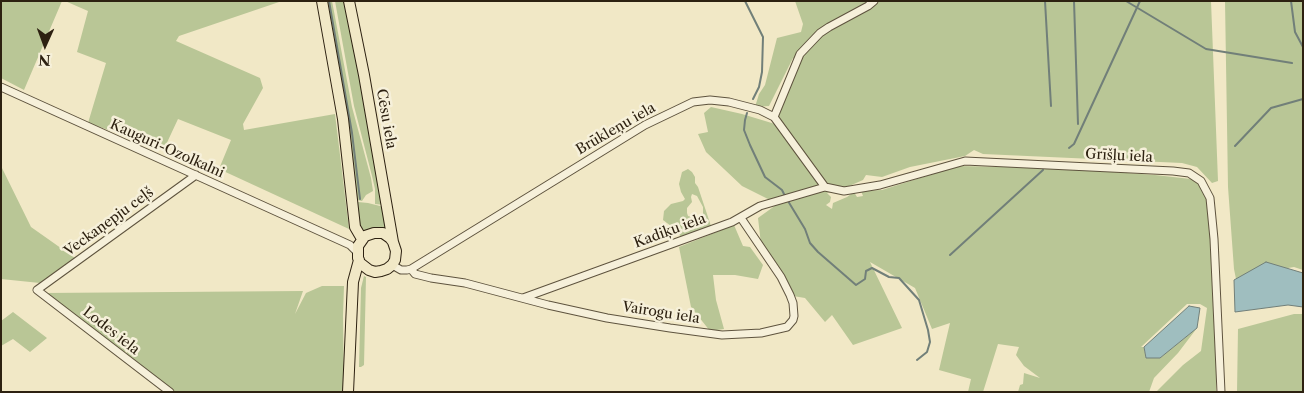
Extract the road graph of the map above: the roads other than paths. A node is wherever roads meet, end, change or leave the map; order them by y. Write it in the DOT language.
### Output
graph roads {
  1 [pos="322,1"];
  2 [pos="349,1"];
  3 [pos="871,4"];
  4 [pos="1,87"];
  5 [pos="774,117"];
  6 [pos="196,175"];
  7 [pos="825,187"];
  8 [pos="741,218"];
  9 [pos="393,242"];
  10 [pos="360,252"];
  11 [pos="392,263"];
  12 [pos="410,269"];
  13 [pos="37,290"];
  14 [pos="523,298"];
  15 [pos="170,392"];
  16 [pos="348,392"];
  17 [pos="355,392"];
  18 [pos="1221,392"];
  1 -- 10 [label="main road"];
  2 -- 9 [label="main road, Cēsu iela"];
  3 -- 5 [label="street"];
  4 -- 6 [label="street, Kauguri-Ozolkalni"];
  5 -- 7 [label="street"];
  5 -- 12 [label="street, Brūkleņu iela"];
  6 -- 10 [label="street, Kauguri-Ozolkalni"];
  6 -- 13 [label="street, Veckaņepju ceļš"];
  7 -- 8 [label="street, Kadiķu iela"];
  7 -- 18 [label="street, Grīšļu iela"];
  8 -- 14 [label="street, Kadiķu iela"];
  8 -- 14 [label="street, Vairogu iela"];
  9 -- 10 [label="main road"];
  9 -- 11 [label="main road, Cēsu iela"];
  10 -- 11 [label="main road"];
  10 -- 16 [label="main road"];
  10 -- 17 [label="main road"];
  11 -- 12 [label="street"];
  12 -- 14 [label="street, Vairogu iela"];
  13 -- 15 [label="street, Lodes iela"];
}
